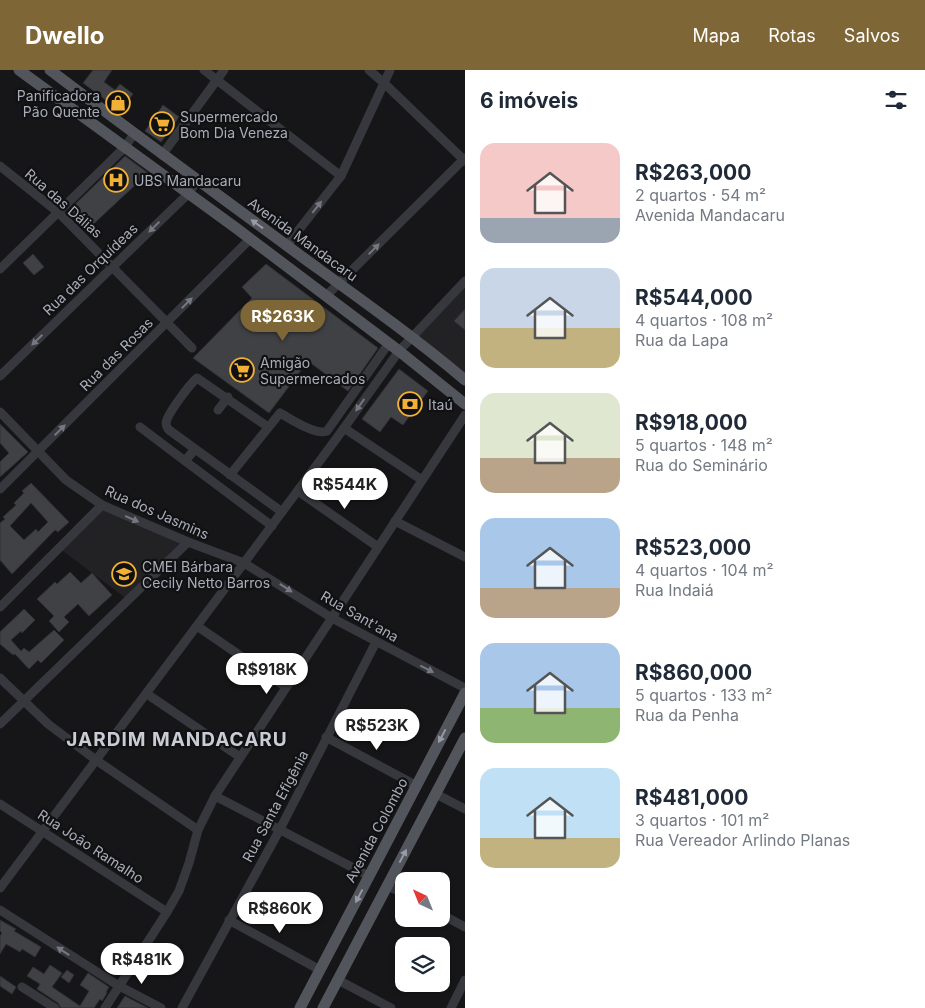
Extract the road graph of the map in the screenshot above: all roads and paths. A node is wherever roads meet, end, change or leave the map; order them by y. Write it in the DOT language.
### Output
graph roads {
  1 [pos="20,70"];
  2 [pos="50,70"];
  3 [pos="204,70"];
  4 [pos="224,70"];
  5 [pos="368,70"];
  6 [pos="390,70"];
  7 [pos="216,80"];
  8 [pos="384,82"];
  9 [pos="134,134"];
  10 [pos="124,148"];
  11 [pos="162,155"];
  12 [pos="464,160"];
  13 [pos="1,169"];
  14 [pos="340,176"];
  15 [pos="198,179"];
  16 [pos="189,193"];
  17 [pos="59,213"];
  18 [pos="250,239"];
  19 [pos="287,245"];
  20 [pos="113,266"];
  21 [pos="0,270"];
  22 [pos="465,281"];
  23 [pos="339,284"];
  24 [pos="326,296"];
  25 [pos="166,323"];
  26 [pos="411,337"];
  27 [pos="389,344"];
  28 [pos="192,348"];
  29 [pos="399,351"];
  30 [pos="0,376"];
  31 [pos="465,380"];
  32 [pos="228,398"];
  33 [pos="465,404"];
  34 [pos="218,410"];
  35 [pos="0,412"];
  36 [pos="465,415"];
  37 [pos="278,416"];
  38 [pos="140,426"];
  39 [pos="268,427"];
  40 [pos="344,428"];
  41 [pos="332,444"];
  42 [pos="195,449"];
  43 [pos="38,452"];
  44 [pos="185,461"];
  45 [pos="230,475"];
  46 [pos="422,480"];
  47 [pos="0,489"];
  48 [pos="298,491"];
  49 [pos="102,505"];
  50 [pos="282,512"];
  51 [pos="394,521"];
  52 [pos="272,526"];
  53 [pos="188,542"];
  54 [pos="378,547"];
  55 [pos="465,557"];
  56 [pos="244,563"];
  57 [pos="0,607"];
  58 [pos="332,618"];
  59 [pos="197,626"];
  60 [pos="376,642"];
  61 [pos="0,678"];
  62 [pos="286,687"];
  63 [pos="465,688"];
  64 [pos="465,693"];
  65 [pos="147,694"];
  66 [pos="23,702"];
  67 [pos="0,724"];
  68 [pos="326,737"];
  69 [pos="465,738"];
  70 [pos="240,757"];
  71 [pos="96,760"];
  72 [pos="416,786"];
  73 [pos="436,794"];
  74 [pos="215,796"];
  75 [pos="0,804"];
  76 [pos="465,809"];
  77 [pos="42,830"];
  78 [pos="198,830"];
  79 [pos="279,830"];
  80 [pos="369,876"];
  81 [pos="388,886"];
  82 [pos="0,888"];
  83 [pos="395,890"];
  84 [pos="0,910"];
  85 [pos="167,912"];
  86 [pos="450,919"];
  87 [pos="229,920"];
  88 [pos="344,924"];
  89 [pos="465,927"];
  90 [pos="362,934"];
  91 [pos="320,970"];
  92 [pos="338,980"];
  93 [pos="465,980"];
  94 [pos="119,986"];
  95 [pos="22,987"];
  96 [pos="55,1008"];
  97 [pos="105,1008"];
  98 [pos="161,1008"];
  99 [pos="182,1008"];
  100 [pos="300,1008"];
  101 [pos="323,1008"];
  102 [pos="391,1008"];
  103 [pos="451,1008"];
  1 -- 10 [label="main road"];
  2 -- 9 [label="main road, Avenida Mandacaru"];
  3 -- 7 [label="street"];
  4 -- 7 [label="street"];
  5 -- 8 [label="street"];
  6 -- 8 [label="street"];
  7 -- 11 [label="street"];
  7 -- 14 [label="street"];
  8 -- 12 [label="street"];
  8 -- 14 [label="street"];
  9 -- 10 [label="street"];
  9 -- 11 [label="main road, Avenida Mandacaru"];
  10 -- 16 [label="main road"];
  10 -- 17 [label="street"];
  11 -- 15 [label="main road, Avenida Mandacaru"];
  23 -- 12 [label="street, one-way"];
  13 -- 17 [label="street, Rua das Dálias"];
  19 -- 14 [label="street, one-way"];
  15 -- 16 [label="street, Rua das Orquídeas"];
  19 -- 15 [label="main road, Avenida Mandacaru, one-way"];
  16 -- 18 [label="main road"];
  16 -- 20 [label="street, Rua das Orquídeas, one-way"];
  17 -- 20 [label="street, Rua das Dálias"];
  17 -- 21 [label="street"];
  18 -- 24 [label="main road"];
  25 -- 18 [label="street, Rua das Rosas, one-way"];
  19 -- 23 [label="main road, Avenida Mandacaru"];
  20 -- 25 [label="street, Rua das Dálias"];
  20 -- 30 [label="street, Rua das Orquídeas, one-way"];
  22 -- 26 [label="street"];
  23 -- 24 [label="street"];
  23 -- 26 [label="main road, Avenida Mandacaru"];
  24 -- 27 [label="main road"];
  25 -- 28 [label="street, Rua das Dálias"];
  43 -- 25 [label="street, Rua das Rosas, one-way"];
  26 -- 29 [label="street"];
  26 -- 31 [label="main road, Avenida Mandacaru"];
  27 -- 29 [label="main road"];
  27 -- 37 [label="street"];
  29 -- 33 [label="main road"];
  29 -- 40 [label="street, one-way"];
  32 -- 34 [label="street"];
  32 -- 39 [label="street"];
  32 -- 42 [label="street"];
  35 -- 43 [label="street, Rua dos Jasmins"];
  36 -- 46 [label="street"];
  37 -- 39 [label="street"];
  37 -- 41 [label="street"];
  38 -- 44 [label="street"];
  39 -- 45 [label="street"];
  40 -- 41 [label="street"];
  40 -- 46 [label="street"];
  41 -- 48 [label="street"];
  42 -- 44 [label="street"];
  42 -- 45 [label="street"];
  43 -- 47 [label="street, Rua das Rosas"];
  43 -- 49 [label="street, Rua dos Jasmins"];
  44 -- 52 [label="street"];
  45 -- 50 [label="street"];
  46 -- 51 [label="street"];
  48 -- 50 [label="street"];
  48 -- 54 [label="street"];
  49 -- 53 [label="street, Rua dos Jasmins, one-way"];
  49 -- 57 [label="street"];
  50 -- 52 [label="street"];
  51 -- 54 [label="street"];
  51 -- 55 [label="street"];
  52 -- 56 [label="street"];
  53 -- 56 [label="street, Rua dos Jasmins"];
  53 -- 66 [label="street"];
  54 -- 58 [label="street"];
  56 -- 58 [label="street, Rua Sant'ana, one-way"];
  56 -- 59 [label="street"];
  58 -- 60 [label="street, Rua Sant'ana"];
  58 -- 62 [label="street"];
  59 -- 62 [label="street"];
  59 -- 65 [label="street"];
  60 -- 63 [label="street, Rua Sant'ana, one-way"];
  60 -- 68 [label="street, Rua Santa Efigênia"];
  61 -- 66 [label="street"];
  62 -- 70 [label="street"];
  64 -- 72 [label="main road, Avenida Colombo, one-way"];
  65 -- 70 [label="street"];
  65 -- 71 [label="street"];
  66 -- 67 [label="street"];
  66 -- 71 [label="street"];
  68 -- 72 [label="street"];
  68 -- 79 [label="street, Rua Santa Efigênia"];
  69 -- 73 [label="main road"];
  70 -- 74 [label="street"];
  71 -- 77 [label="street"];
  71 -- 78 [label="street"];
  72 -- 80 [label="main road, Avenida Colombo"];
  73 -- 76 [label="street"];
  81 -- 73 [label="main road, one-way"];
  74 -- 78 [label="street"];
  74 -- 79 [label="street"];
  75 -- 77 [label="street, Rua João Ramalho"];
  77 -- 82 [label="street"];
  77 -- 85 [label="street, Rua João Ramalho"];
  78 -- 85 [label="street"];
  79 -- 80 [label="street"];
  79 -- 87 [label="street, Rua Santa Efigênia"];
  80 -- 88 [label="main road, Avenida Colombo, one-way"];
  81 -- 83 [label="street"];
  81 -- 90 [label="main road"];
  94 -- 84 [label="street, one-way"];
  85 -- 94 [label="street"];
  86 -- 89 [label="street"];
  87 -- 91 [label="street"];
  87 -- 99 [label="street, Rua Santa Efigênia"];
  88 -- 90 [label="main road"];
  88 -- 91 [label="main road, Avenida Colombo"];
  90 -- 92 [label="main road"];
  91 -- 100 [label="main road, Avenida Colombo"];
  92 -- 101 [label="main road"];
  92 -- 102 [label="street"];
  93 -- 103 [label="street"];
  94 -- 97 [label="street"];
  94 -- 98 [label="street"];
  95 -- 96 [label="street"];
}
